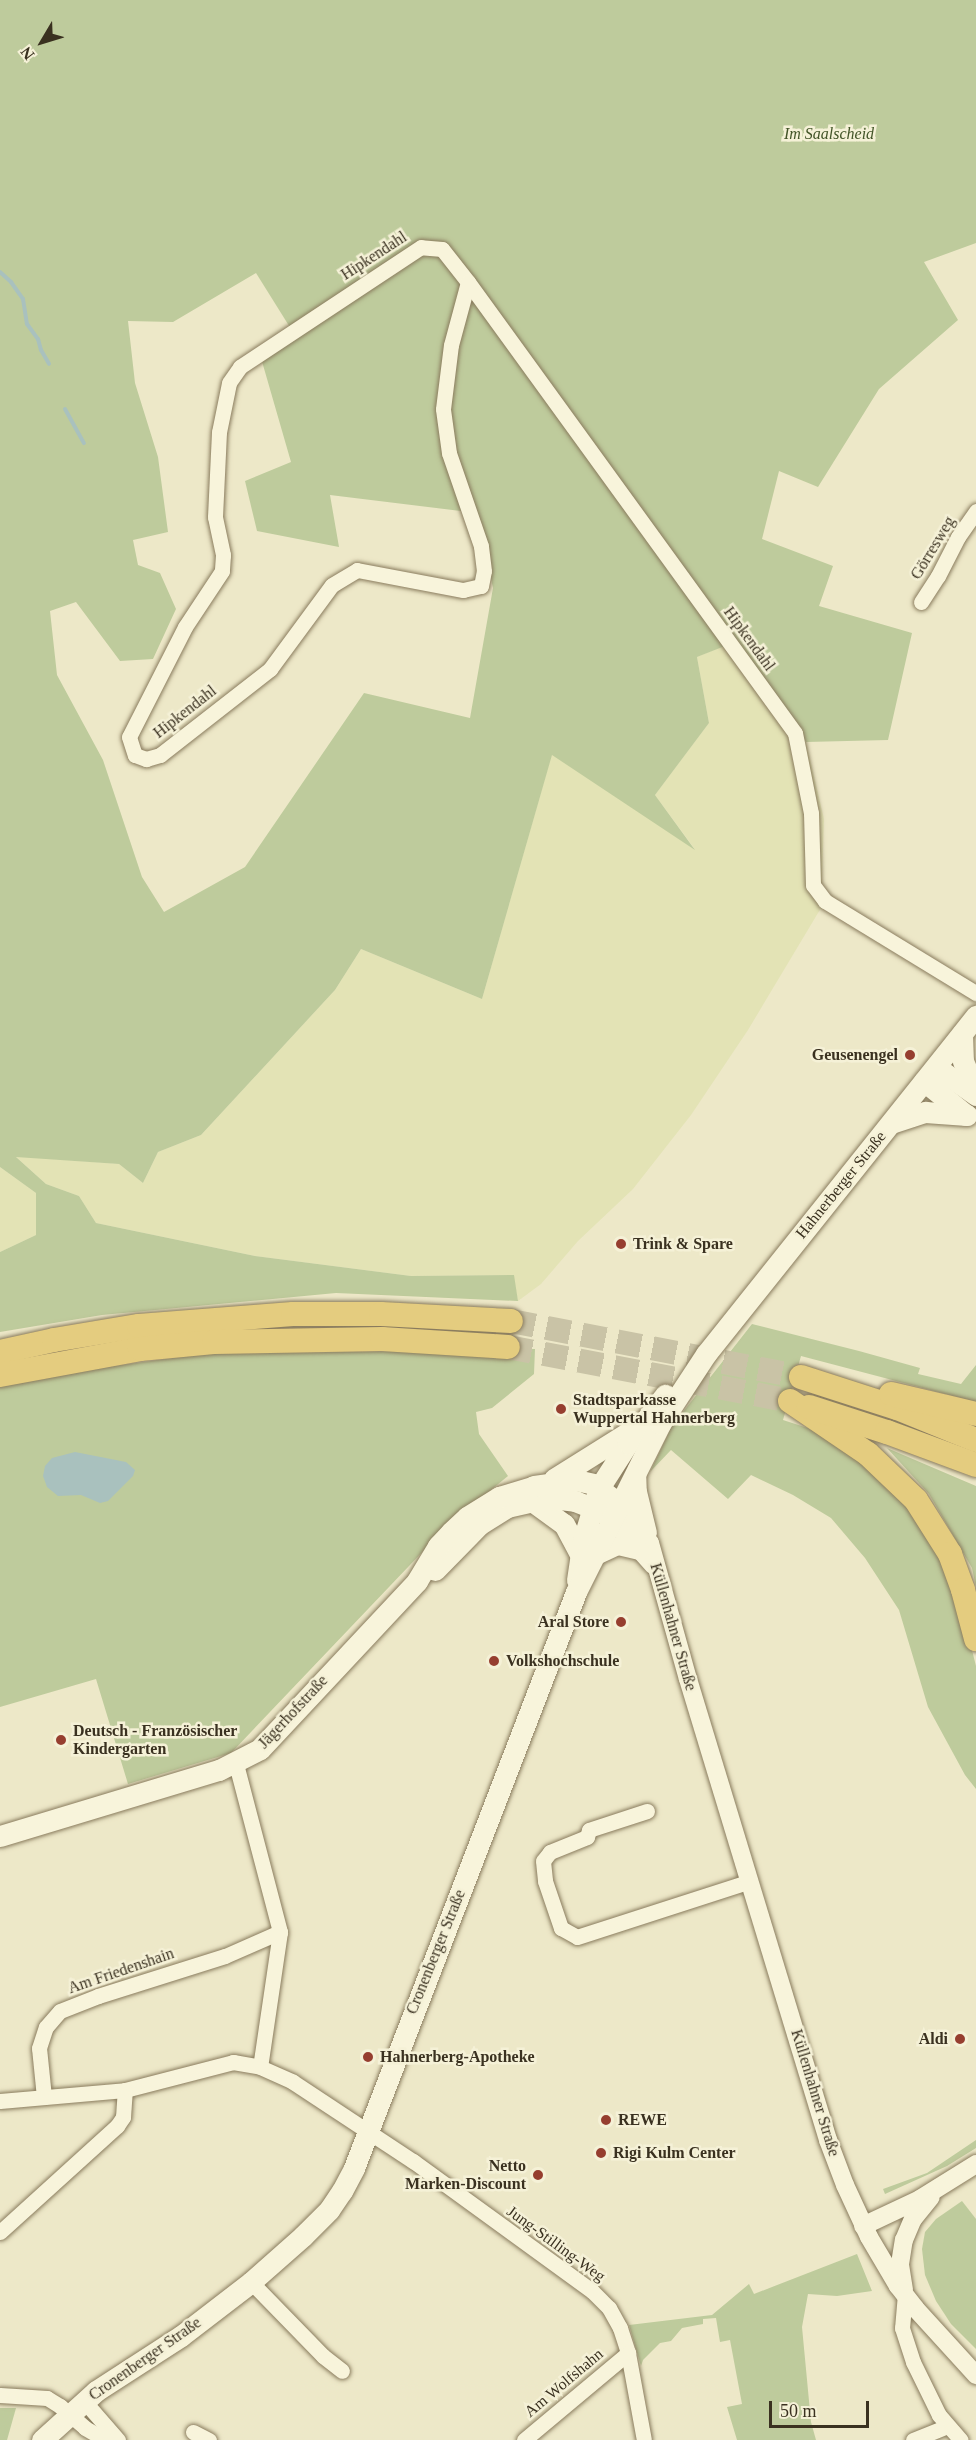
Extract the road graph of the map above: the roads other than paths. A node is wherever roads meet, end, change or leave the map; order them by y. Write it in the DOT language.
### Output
graph roads {
  1 [pos="468,282"];
  2 [pos="976,512"];
  3 [pos="921,602"];
  4 [pos="976,993"];
  5 [pos="976,1016"];
  6 [pos="962,1034"];
  7 [pos="930,1074"];
  8 [pos="976,1093"];
  9 [pos="971,1119"];
  10 [pos="890,1123"];
  11 [pos="511,1321"];
  12 [pos="508,1347"];
  13 [pos="0,1352"];
  14 [pos="706,1354"];
  15 [pos="0,1375"];
  16 [pos="976,1414"];
  17 [pos="644,1421"];
  18 [pos="976,1440"];
  19 [pos="976,1465"];
  20 [pos="637,1468"];
  21 [pos="545,1484"];
  22 [pos="591,1500"];
  23 [pos="531,1501"];
  24 [pos="619,1512"];
  25 [pos="645,1547"];
  26 [pos="587,1556"];
  27 [pos="417,1581"];
  28 [pos="976,1639"];
  29 [pos="236,1764"];
  30 [pos="647,1811"];
  31 [pos="0,1836"];
  32 [pos="750,1881"];
  33 [pos="280,1932"];
  34 [pos="260,2067"];
  35 [pos="125,2090"];
  36 [pos="44,2097"];
  37 [pos="0,2101"];
  38 [pos="367,2131"];
  39 [pos="976,2164"];
  40 [pos="938,2189"];
  41 [pos="863,2226"];
  42 [pos="0,2232"];
  43 [pos="251,2282"];
  44 [pos="905,2294"];
  45 [pos="628,2353"];
  46 [pos="342,2371"];
  47 [pos="976,2375"];
  48 [pos="0,2394"];
  49 [pos="77,2407"];
  50 [pos="947,2426"];
  51 [pos="193,2432"];
  52 [pos="42,2440"];
  53 [pos="106,2440"];
  54 [pos="118,2440"];
  55 [pos="209,2440"];
  56 [pos="524,2440"];
  57 [pos="644,2440"];
  58 [pos="913,2440"];
  59 [pos="961,2440"];
  1 -- 1 [label="street, Hipkendahl"];
  1 -- 4 [label="street, Hipkendahl"];
  2 -- 3 [label="street, Görresweg"];
  5 -- 6 [label="main road, Hahnerberger Straße"];
  6 -- 7 [label="main road, Hahnerberger Straße"];
  6 -- 8 [label="main road"];
  7 -- 8 [label="main road"];
  7 -- 9 [label="main road"];
  7 -- 10 [label="main road, Hahnerberger Straße"];
  9 -- 10 [label="main road"];
  10 -- 14 [label="main road, Hahnerberger Straße"];
  11 -- 13 [label="highway"];
  12 -- 15 [label="highway"];
  14 -- 17 [label="main road, Hahnerberger Straße"];
  14 -- 20 [label="main road, Hahnerberger Straße"];
  16 -- 18 [label="highway"];
  17 -- 21 [label="main road"];
  17 -- 22 [label="main road, Hahnerberger Straße"];
  19 -- 28 [label="highway"];
  20 -- 24 [label="main road, Hahnerberger Straße"];
  20 -- 25 [label="street"];
  21 -- 22 [label="main road, Jägerhofstraße"];
  21 -- 27 [label="main road, Jägerhofstraße"];
  22 -- 23 [label="main road, Jägerhofstraße"];
  22 -- 24 [label="main road"];
  22 -- 26 [label="main road, Cronenberger Straße"];
  23 -- 26 [label="main road"];
  23 -- 27 [label="main road, Jägerhofstraße"];
  24 -- 25 [label="street"];
  24 -- 26 [label="main road, Cronenberger Straße"];
  25 -- 26 [label="street"];
  25 -- 32 [label="street, Küllenhahner Straße"];
  26 -- 38 [label="main road, Cronenberger Straße"];
  27 -- 29 [label="main road, Jägerhofstraße"];
  29 -- 31 [label="main road, Jägerhofstraße"];
  29 -- 33 [label="street"];
  30 -- 32 [label="street"];
  32 -- 41 [label="street, Küllenhahner Straße"];
  33 -- 34 [label="street"];
  33 -- 36 [label="street, Am Friedenshain"];
  34 -- 35 [label="street"];
  34 -- 38 [label="street"];
  35 -- 36 [label="street"];
  35 -- 42 [label="street"];
  36 -- 37 [label="street"];
  38 -- 43 [label="main road, Cronenberger Straße"];
  38 -- 45 [label="street, Jung-Stilling-Weg"];
  39 -- 40 [label="street"];
  40 -- 41 [label="street"];
  40 -- 44 [label="street"];
  41 -- 44 [label="street, Küllenhahner Straße"];
  43 -- 46 [label="street"];
  43 -- 49 [label="main road, Cronenberger Straße"];
  44 -- 47 [label="street, Küllenhahner Straße"];
  44 -- 50 [label="street"];
  45 -- 56 [label="street, Am Wolfshahn"];
  45 -- 57 [label="street, Jung-Stilling-Weg"];
  48 -- 49 [label="street"];
  49 -- 52 [label="main road, Cronenberger Straße"];
  49 -- 53 [label="street"];
  49 -- 54 [label="street"];
  50 -- 58 [label="street"];
  50 -- 59 [label="street"];
  51 -- 55 [label="street"];
}
